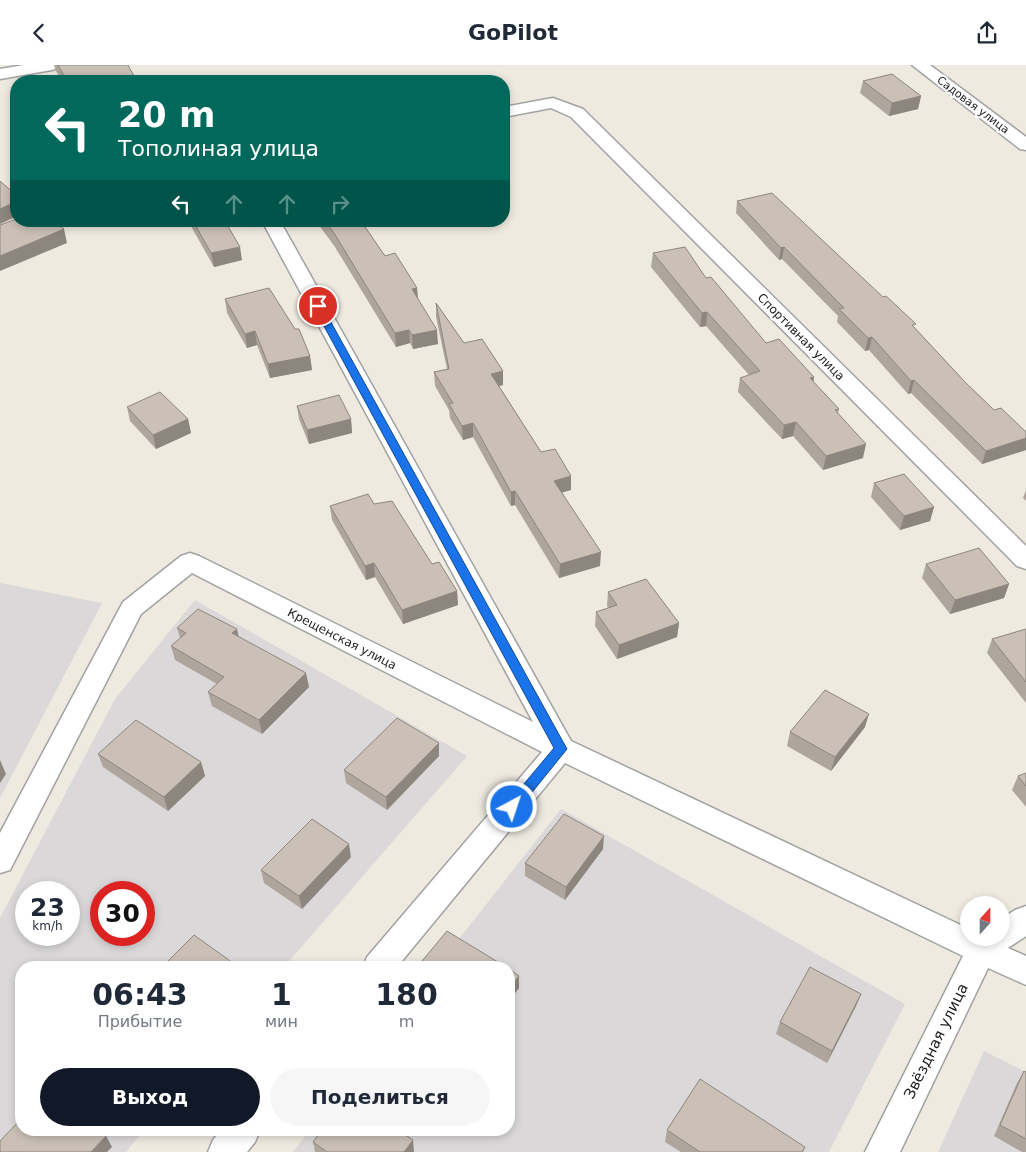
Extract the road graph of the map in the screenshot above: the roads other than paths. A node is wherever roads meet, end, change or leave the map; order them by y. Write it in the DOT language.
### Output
graph roads {
  1 [pos="52,65"];
  2 [pos="920,65"];
  3 [pos="0,74"];
  4 [pos="510,111"];
  5 [pos="1026,145"];
  6 [pos="274,227"];
  7 [pos="1026,560"];
  8 [pos="561,749"];
  9 [pos="0,861"];
  10 [pos="1026,919"];
  11 [pos="960,926"];
  12 [pos="1010,930"];
  13 [pos="991,946"];
  14 [pos="999,946"];
  15 [pos="383,961"];
  16 [pos="1026,971"];
  17 [pos="238,1136"];
  18 [pos="225,1152"];
  19 [pos="882,1152"];
  1 -- 3 [label="street"];
  2 -- 5 [label="street, Садовая улица"];
  4 -- 7 [label="street, Спортивная улица"];
  6 -- 8 [label="street"];
  8 -- 9 [label="street, Крещенская улица"];
  8 -- 11 [label="street"];
  8 -- 15 [label="street"];
  10 -- 12 [label="street, Звёздная улица"];
  13 -- 19 [label="street, Звёздная улица"];
  14 -- 16 [label="street"];
  17 -- 18 [label="street"];
}
